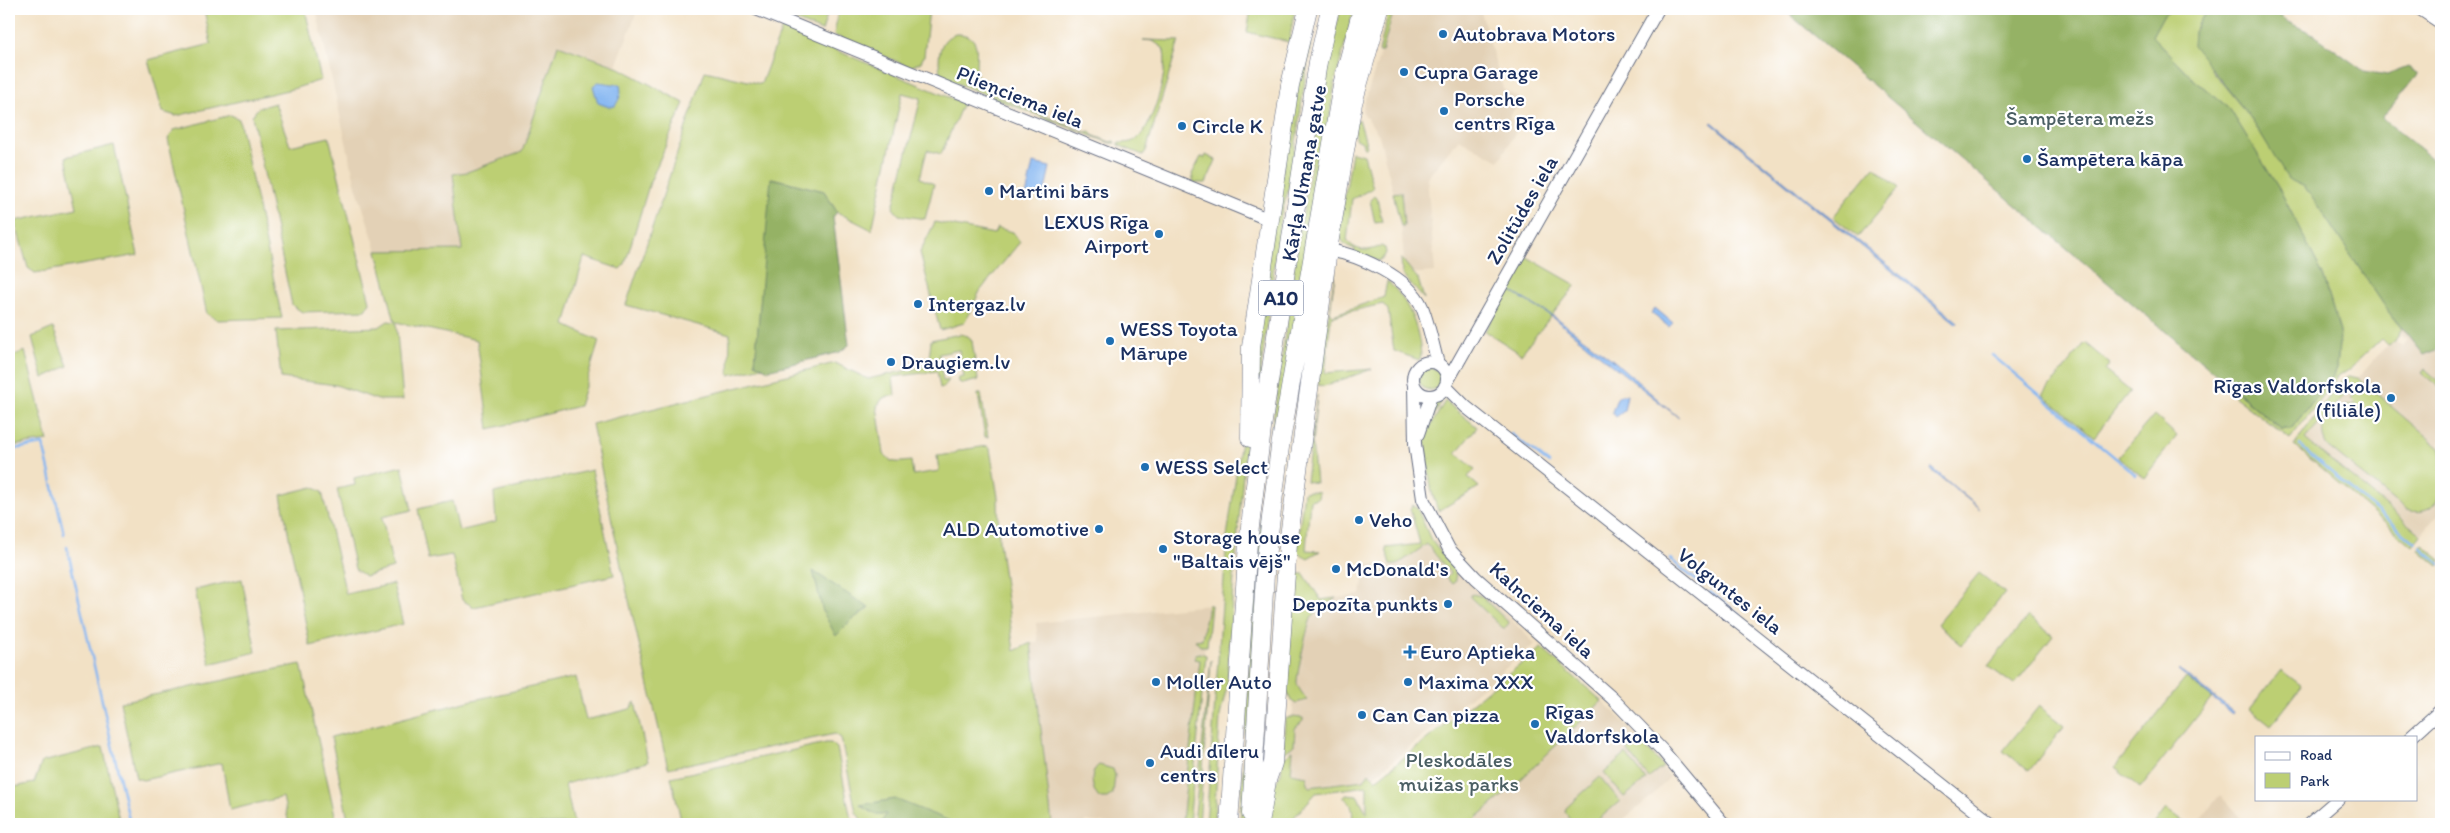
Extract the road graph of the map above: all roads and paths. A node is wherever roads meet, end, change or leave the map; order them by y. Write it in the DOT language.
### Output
graph roads {
  1 [pos="756,9"];
  2 [pos="1308,9"];
  3 [pos="1330,9"];
  4 [pos="1362,9"];
  5 [pos="1380,9"];
  6 [pos="1658,9"];
  7 [pos="2420,9"];
  8 [pos="2441,23"];
  9 [pos="1270,220"];
  10 [pos="1328,250"];
  11 [pos="1462,353"];
  12 [pos="1435,364"];
  13 [pos="1446,384"];
  14 [pos="1414,386"];
  15 [pos="1432,396"];
  16 [pos="1415,444"];
  17 [pos="1248,543"];
  18 [pos="2441,710"];
  19 [pos="2412,736"];
  20 [pos="2337,800"];
  21 [pos="1229,824"];
  22 [pos="1251,824"];
  23 [pos="1260,824"];
  24 [pos="1724,824"];
  25 [pos="1992,824"];
  26 [pos="2309,824"];
  1 -- 9 [label="street, Plieņciema iela"];
  2 -- 9 [label="highway"];
  3 -- 17 [label="highway, Kārļa Ulmaņa gatve / A10"];
  4 -- 22 [label="highway, Kārļa Ulmaņa gatve / A10"];
  5 -- 10 [label="highway"];
  6 -- 11 [label="street, Zolitūdes iela"];
  7 -- 8 [label="street"];
  9 -- 17 [label="highway"];
  10 -- 12 [label="street"];
  10 -- 23 [label="highway"];
  11 -- 12 [label="street"];
  11 -- 13 [label="street, Zolitūdes iela"];
  12 -- 13 [label="street"];
  12 -- 14 [label="street"];
  13 -- 15 [label="street"];
  13 -- 25 [label="street, Volguntes iela"];
  14 -- 15 [label="street"];
  14 -- 16 [label="street, Kalnciema iela"];
  15 -- 16 [label="street"];
  16 -- 24 [label="street, Kalnciema iela"];
  17 -- 21 [label="highway, Kārļa Ulmaņa gatve / A10"];
  18 -- 19 [label="street"];
  20 -- 26 [label="street"];
}
